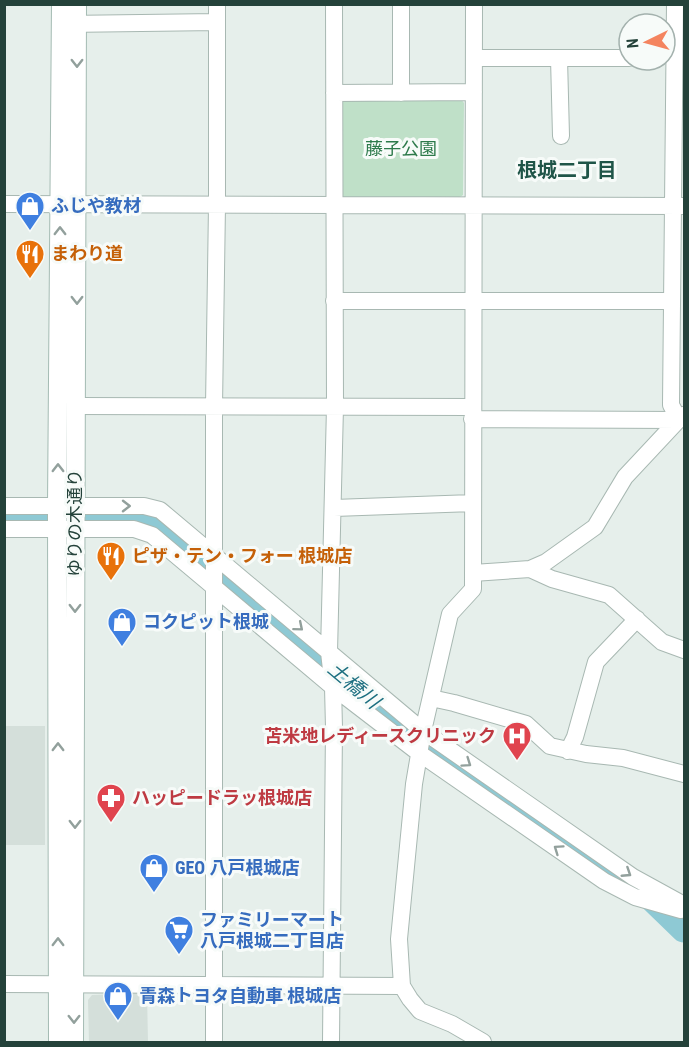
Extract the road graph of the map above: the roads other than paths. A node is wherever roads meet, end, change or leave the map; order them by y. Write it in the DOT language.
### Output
graph roads {
  1 [pos="61,4"];
  2 [pos="77,4"];
  3 [pos="217,4"];
  4 [pos="334,4"];
  5 [pos="401,4"];
  6 [pos="474,4"];
  7 [pos="217,22"];
  8 [pos="69,24"];
  9 [pos="617,57"];
  10 [pos="474,58"];
  11 [pos="559,58"];
  12 [pos="670,72"];
  13 [pos="474,92"];
  14 [pos="334,93"];
  15 [pos="401,93"];
  16 [pos="561,136"];
  17 [pos="4,204"];
  18 [pos="69,204"];
  19 [pos="474,204"];
  20 [pos="217,206"];
  21 [pos="334,206"];
  22 [pos="678,206"];
  23 [pos="671,300"];
  24 [pos="334,301"];
  25 [pos="472,302"];
  26 [pos="76,406"];
  27 [pos="214,406"];
  28 [pos="335,407"];
  29 [pos="472,413"];
  30 [pos="682,417"];
  31 [pos="473,503"];
  32 [pos="4,506"];
  33 [pos="69,506"];
  34 [pos="334,508"];
  35 [pos="4,529"];
  36 [pos="70,529"];
  37 [pos="214,555"];
  38 [pos="530,570"];
  39 [pos="473,573"];
  40 [pos="214,589"];
  41 [pos="637,619"];
  42 [pos="684,650"];
  43 [pos="329,652"];
  44 [pos="333,687"];
  45 [pos="430,698"];
  46 [pos="423,731"];
  47 [pos="568,750"];
  48 [pos="419,753"];
  49 [pos="684,774"];
  50 [pos="684,905"];
  51 [pos="684,910"];
  52 [pos="4,984"];
  53 [pos="66,984"];
  54 [pos="214,985"];
  55 [pos="332,986"];
  56 [pos="402,986"];
  57 [pos="58,1042"];
  58 [pos="74,1042"];
  59 [pos="214,1042"];
  60 [pos="331,1042"];
  61 [pos="483,1042"];
  1 -- 8 [label="street, ゆりの木通り"];
  2 -- 8 [label="street, ゆりの木通り"];
  3 -- 7 [label="street"];
  4 -- 14 [label="street"];
  5 -- 15 [label="street"];
  6 -- 10 [label="street"];
  7 -- 8 [label="street"];
  7 -- 20 [label="street"];
  8 -- 18 [label="street, ゆりの木通り"];
  9 -- 11 [label="street"];
  10 -- 11 [label="street"];
  10 -- 13 [label="street"];
  11 -- 16 [label="street"];
  12 -- 22 [label="street"];
  13 -- 15 [label="street"];
  13 -- 19 [label="street"];
  14 -- 15 [label="street"];
  14 -- 21 [label="street"];
  17 -- 18 [label="street"];
  18 -- 20 [label="street"];
  18 -- 26 [label="street, ゆりの木通り, one-way"];
  33 -- 18 [label="street, ゆりの木通り, one-way"];
  19 -- 21 [label="street"];
  19 -- 22 [label="street"];
  19 -- 25 [label="street"];
  20 -- 21 [label="street"];
  20 -- 27 [label="street"];
  21 -- 24 [label="street"];
  22 -- 23 [label="street"];
  23 -- 25 [label="street"];
  23 -- 30 [label="street"];
  24 -- 25 [label="street"];
  24 -- 28 [label="street"];
  25 -- 29 [label="street"];
  26 -- 27 [label="street"];
  26 -- 33 [label="street, ゆりの木通り"];
  27 -- 28 [label="street"];
  27 -- 37 [label="street"];
  28 -- 29 [label="street"];
  28 -- 34 [label="street"];
  29 -- 30 [label="street"];
  29 -- 31 [label="street"];
  30 -- 38 [label="street"];
  31 -- 34 [label="street"];
  31 -- 39 [label="street"];
  32 -- 33 [label="street"];
  33 -- 36 [label="street, ゆりの木通り"];
  33 -- 37 [label="street, one-way"];
  34 -- 43 [label="street"];
  35 -- 36 [label="street"];
  36 -- 40 [label="street"];
  36 -- 53 [label="street, ゆりの木通り"];
  37 -- 40 [label="street"];
  37 -- 43 [label="street, one-way"];
  38 -- 39 [label="street"];
  38 -- 41 [label="street"];
  39 -- 45 [label="street"];
  40 -- 44 [label="street"];
  40 -- 54 [label="street"];
  41 -- 42 [label="street"];
  41 -- 47 [label="street"];
  43 -- 44 [label="street"];
  43 -- 46 [label="street"];
  44 -- 48 [label="street"];
  44 -- 55 [label="street"];
  45 -- 46 [label="street"];
  45 -- 47 [label="street"];
  46 -- 48 [label="street"];
  46 -- 50 [label="street, one-way"];
  47 -- 49 [label="street"];
  51 -- 48 [label="street, one-way"];
  48 -- 56 [label="street"];
  52 -- 53 [label="street"];
  53 -- 54 [label="street"];
  53 -- 57 [label="street, ゆりの木通り"];
  53 -- 58 [label="street, ゆりの木通り, one-way"];
  54 -- 55 [label="street"];
  54 -- 59 [label="street"];
  55 -- 56 [label="street"];
  55 -- 60 [label="street"];
  56 -- 61 [label="street"];
}
